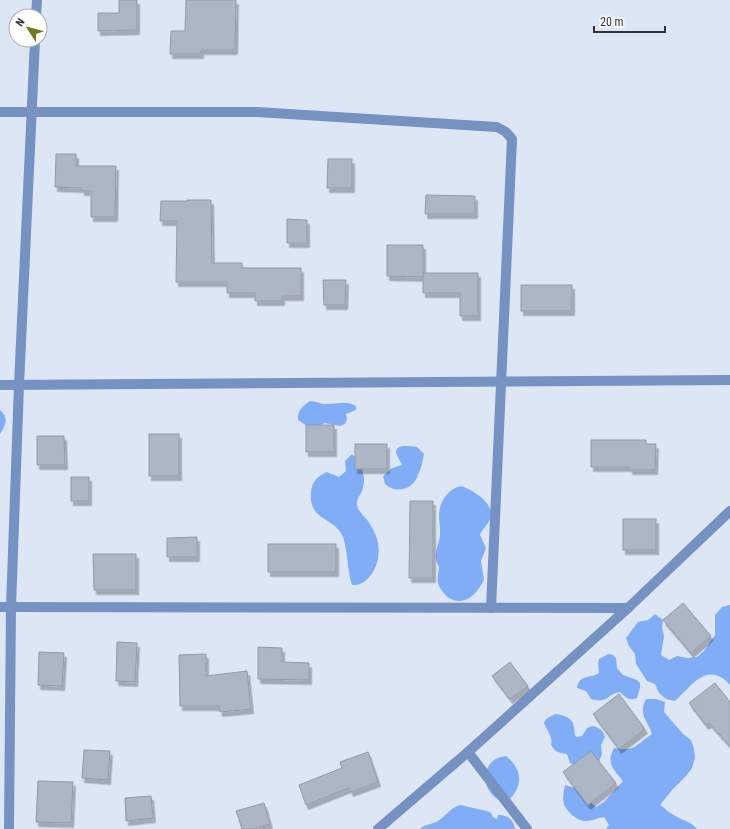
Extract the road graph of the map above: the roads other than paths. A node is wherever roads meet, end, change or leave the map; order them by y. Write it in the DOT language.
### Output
graph roads {
  1 [pos="35,48"];
  2 [pos="32,111"];
  3 [pos="0,112"];
  4 [pos="730,380"];
  5 [pos="501,382"];
  6 [pos="0,385"];
  7 [pos="19,385"];
  8 [pos="730,511"];
  9 [pos="0,607"];
  10 [pos="11,607"];
  11 [pos="491,608"];
  12 [pos="628,608"];
  13 [pos="468,752"];
  14 [pos="9,829"];
  15 [pos="378,829"];
  16 [pos="527,829"];
  1 -- 2 [label="street"];
  2 -- 3 [label="street"];
  2 -- 5 [label="street"];
  2 -- 7 [label="street"];
  4 -- 5 [label="street"];
  5 -- 7 [label="street"];
  5 -- 11 [label="street"];
  6 -- 7 [label="street"];
  7 -- 10 [label="street"];
  8 -- 12 [label="street"];
  9 -- 10 [label="street"];
  10 -- 11 [label="street"];
  10 -- 14 [label="street"];
  11 -- 12 [label="street"];
  12 -- 13 [label="street"];
  13 -- 15 [label="street"];
  13 -- 16 [label="street"];
}
